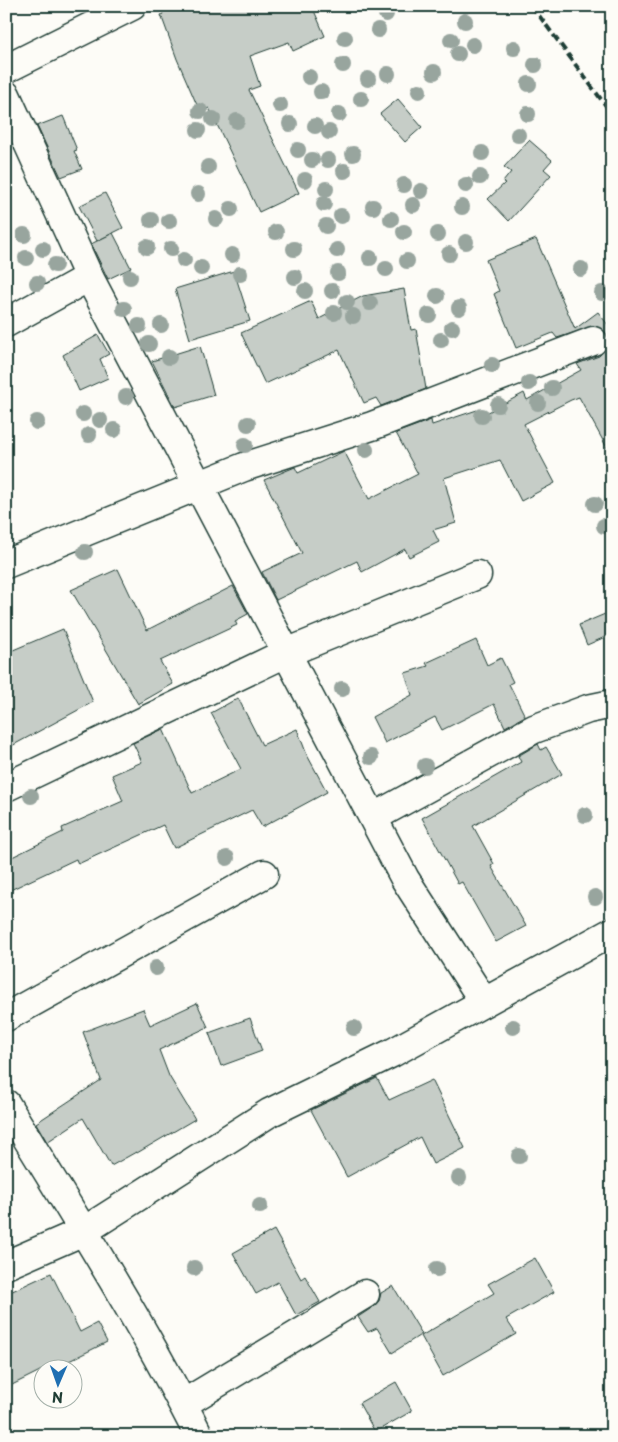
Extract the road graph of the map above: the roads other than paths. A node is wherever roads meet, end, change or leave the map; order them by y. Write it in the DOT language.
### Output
graph roads {
  1 [pos="132,6"];
  2 [pos="6,69"];
  3 [pos="6,95"];
  4 [pos="88,278"];
  5 [pos="6,323"];
  6 [pos="593,341"];
  7 [pos="199,486"];
  8 [pos="6,564"];
  9 [pos="477,575"];
  10 [pos="286,653"];
  11 [pos="612,704"];
  12 [pos="6,787"];
  13 [pos="374,817"];
  14 [pos="264,874"];
  15 [pos="612,932"];
  16 [pos="484,1002"];
  17 [pos="6,1017"];
  18 [pos="6,1104"];
  19 [pos="84,1231"];
  20 [pos="6,1266"];
  21 [pos="365,1294"];
  22 [pos="183,1404"];
  23 [pos="199,1436"];
  1 -- 2 [label="street"];
  3 -- 4 [label="street"];
  4 -- 5 [label="street"];
  4 -- 7 [label="street"];
  6 -- 7 [label="street"];
  7 -- 8 [label="street"];
  7 -- 10 [label="street"];
  9 -- 10 [label="street"];
  10 -- 12 [label="street"];
  10 -- 13 [label="street"];
  11 -- 13 [label="street"];
  13 -- 16 [label="street"];
  14 -- 17 [label="street"];
  15 -- 16 [label="street"];
  16 -- 19 [label="street"];
  18 -- 19 [label="street"];
  19 -- 20 [label="street"];
  19 -- 22 [label="street"];
  21 -- 22 [label="street"];
  22 -- 23 [label="street"];
}
